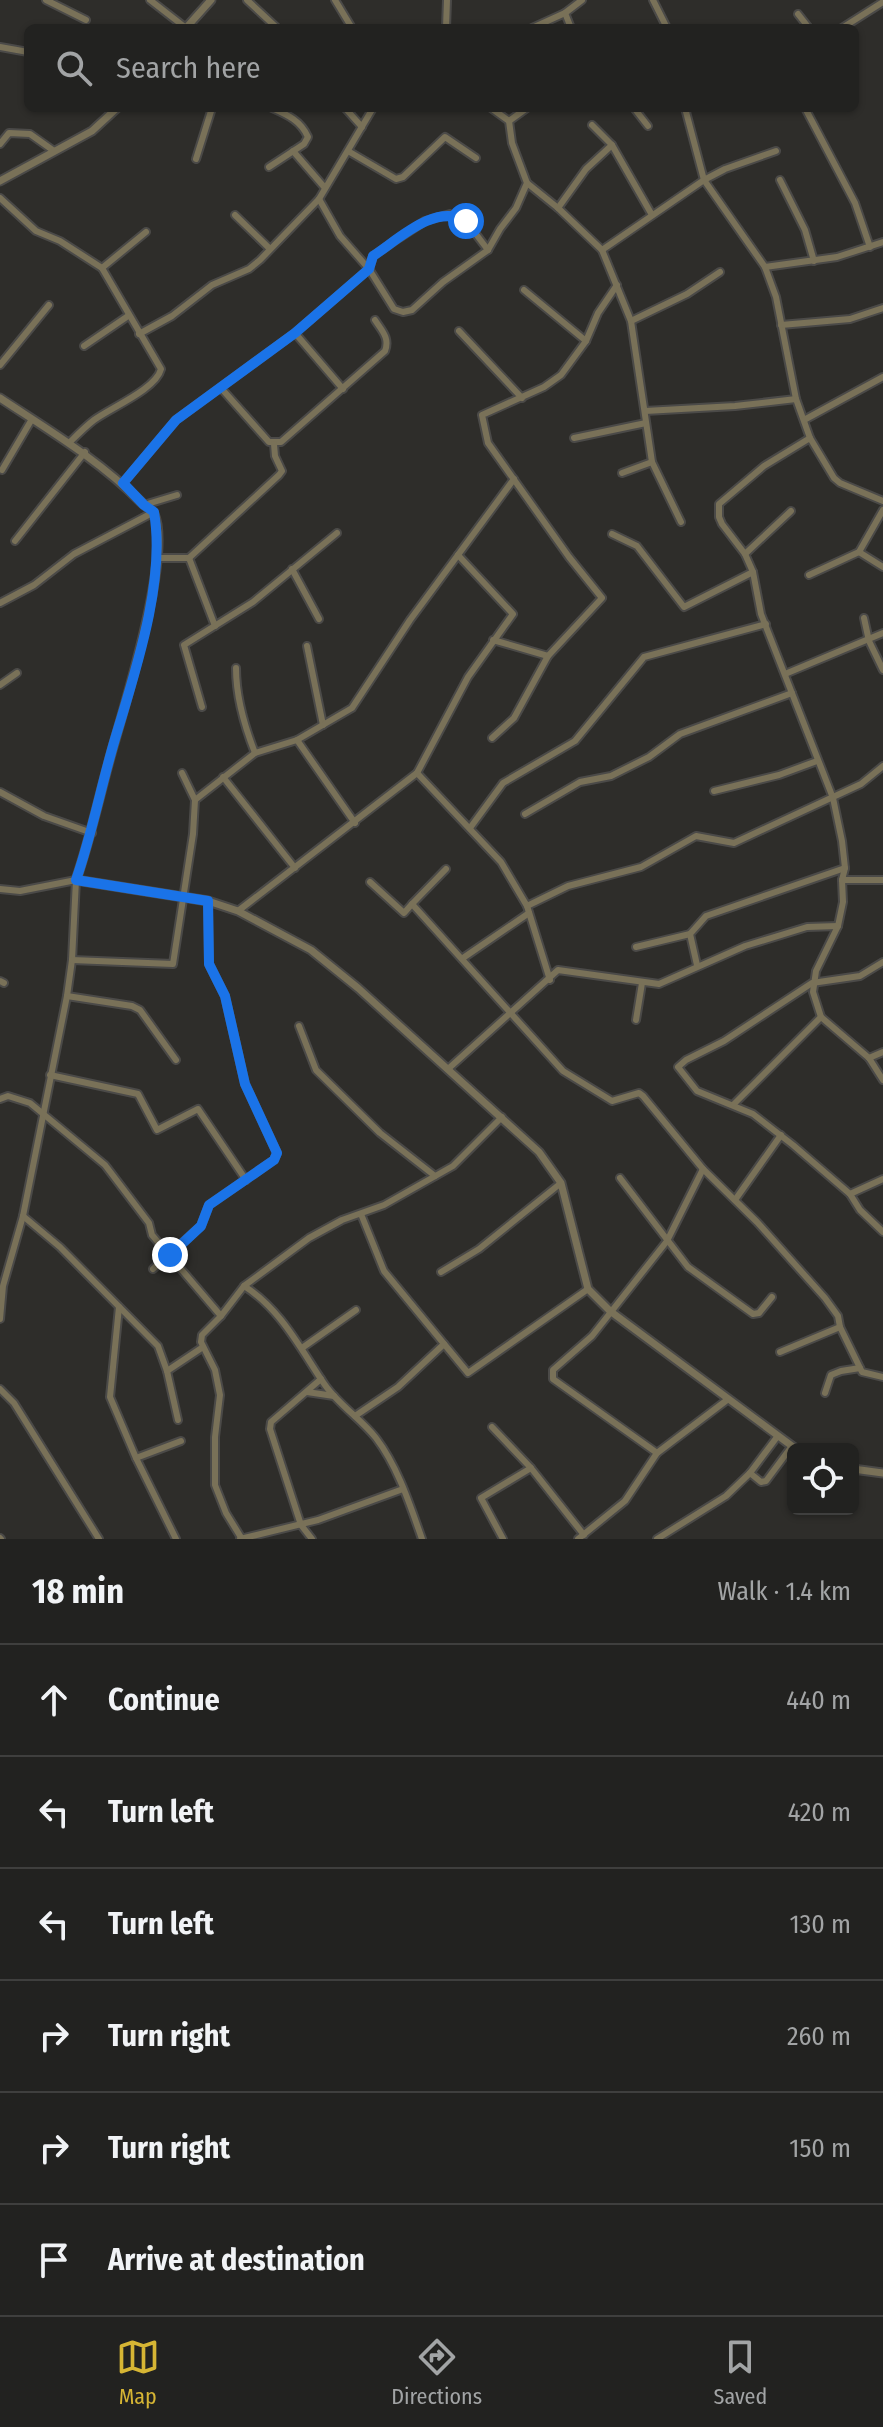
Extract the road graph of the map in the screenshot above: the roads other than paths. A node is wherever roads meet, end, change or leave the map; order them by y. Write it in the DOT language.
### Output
graph roads {
  1 [pos="46,0"];
  2 [pos="150,0"];
  3 [pos="211,0"];
  4 [pos="247,0"];
  5 [pos="335,0"];
  6 [pos="447,0"];
  7 [pos="582,0"];
  8 [pos="653,0"];
  9 [pos="883,2"];
  10 [pos="875,9"];
  11 [pos="565,13"];
  12 [pos="798,14"];
  13 [pos="883,17"];
  14 [pos="86,20"];
  15 [pos="181,24"];
  16 [pos="190,24"];
  17 [pos="273,24"];
  18 [pos="350,24"];
  19 [pos="446,24"];
  20 [pos="541,24"];
  21 [pos="569,24"];
  22 [pos="665,24"];
  23 [pos="806,24"];
  24 [pos="849,24"];
  25 [pos="0,47"];
  26 [pos="24,51"];
  27 [pos="113,112"];
  28 [pos="211,112"];
  29 [pos="281,112"];
  30 [pos="349,112"];
  31 [pos="371,112"];
  32 [pos="497,112"];
  33 [pos="521,112"];
  34 [pos="637,112"];
  35 [pos="686,112"];
  36 [pos="807,112"];
  37 [pos="509,121"];
  38 [pos="592,125"];
  39 [pos="648,126"];
  40 [pos="362,127"];
  41 [pos="0,144"];
  42 [pos="612,145"];
  43 [pos="54,151"];
  44 [pos="293,151"];
  45 [pos="348,151"];
  46 [pos="776,151"];
  47 [pos="476,158"];
  48 [pos="196,159"];
  49 [pos="269,167"];
  50 [pos="704,180"];
  51 [pos="780,180"];
  52 [pos="0,181"];
  53 [pos="527,183"];
  54 [pos="325,188"];
  55 [pos="0,198"];
  56 [pos="319,199"];
  57 [pos="558,208"];
  58 [pos="235,215"];
  59 [pos="652,215"];
  60 [pos="146,232"];
  61 [pos="883,242"];
  62 [pos="870,247"];
  63 [pos="269,248"];
  64 [pos="488,250"];
  65 [pos="602,250"];
  66 [pos="814,261"];
  67 [pos="765,267"];
  68 [pos="102,268"];
  69 [pos="369,269"];
  70 [pos="720,272"];
  71 [pos="617,285"];
  72 [pos="524,290"];
  73 [pos="49,305"];
  74 [pos="883,308"];
  75 [pos="128,316"];
  76 [pos="375,320"];
  77 [pos="631,321"];
  78 [pos="781,325"];
  79 [pos="459,331"];
  80 [pos="295,333"];
  81 [pos="139,334"];
  82 [pos="586,341"];
  83 [pos="84,346"];
  84 [pos="0,365"];
  85 [pos="882,381"];
  86 [pos="221,388"];
  87 [pos="343,389"];
  88 [pos="0,398"];
  89 [pos="522,398"];
  90 [pos="796,399"];
  91 [pos="645,411"];
  92 [pos="32,419"];
  93 [pos="804,420"];
  94 [pos="646,423"];
  95 [pos="574,438"];
  96 [pos="810,438"];
  97 [pos="70,442"];
  98 [pos="274,444"];
  99 [pos="85,452"];
  100 [pos="652,462"];
  101 [pos="2,470"];
  102 [pos="622,473"];
  103 [pos="514,479"];
  104 [pos="123,483"];
  105 [pos="177,495"];
  106 [pos="883,501"];
  107 [pos="144,505"];
  108 [pos="883,510"];
  109 [pos="791,511"];
  110 [pos="154,512"];
  111 [pos="681,522"];
  112 [pos="337,533"];
  113 [pos="612,534"];
  114 [pos="15,541"];
  115 [pos="859,552"];
  116 [pos="745,554"];
  117 [pos="458,555"];
  118 [pos="157,558"];
  119 [pos="189,558"];
  120 [pos="883,567"];
  121 [pos="292,569"];
  122 [pos="753,572"];
  123 [pos="809,575"];
  124 [pos="0,603"];
  125 [pos="864,618"];
  126 [pos="319,619"];
  127 [pos="766,624"];
  128 [pos="215,626"];
  129 [pos="883,633"];
  130 [pos="493,640"];
  131 [pos="869,641"];
  132 [pos="307,646"];
  133 [pos="548,656"];
  134 [pos="236,668"];
  135 [pos="883,670"];
  136 [pos="17,673"];
  137 [pos="785,674"];
  138 [pos="0,685"];
  139 [pos="792,693"];
  140 [pos="202,707"];
  141 [pos="323,725"];
  142 [pos="492,738"];
  143 [pos="297,740"];
  144 [pos="255,753"];
  145 [pos="817,761"];
  146 [pos="883,766"];
  147 [pos="182,773"];
  148 [pos="417,773"];
  149 [pos="223,777"];
  150 [pos="714,791"];
  151 [pos="0,792"];
  152 [pos="833,798"];
  153 [pos="195,800"];
  154 [pos="525,814"];
  155 [pos="355,823"];
  156 [pos="470,828"];
  157 [pos="92,833"];
  158 [pos="295,868"];
  159 [pos="845,868"];
  160 [pos="446,869"];
  161 [pos="76,880"];
  162 [pos="842,880"];
  163 [pos="883,880"];
  164 [pos="370,882"];
  165 [pos="0,889"];
  166 [pos="184,896"];
  167 [pos="208,901"];
  168 [pos="412,904"];
  169 [pos="528,909"];
  170 [pos="238,911"];
  171 [pos="838,926"];
  172 [pos="690,934"];
  173 [pos="636,947"];
  174 [pos="463,958"];
  175 [pos="72,960"];
  176 [pos="883,962"];
  177 [pos="697,965"];
  178 [pos="550,980"];
  179 [pos="642,983"];
  180 [pos="812,983"];
  181 [pos="67,996"];
  182 [pos="510,1015"];
  183 [pos="821,1017"];
  184 [pos="636,1020"];
  185 [pos="299,1026"];
  186 [pos="883,1052"];
  187 [pos="869,1058"];
  188 [pos="176,1060"];
  189 [pos="448,1069"];
  190 [pos="50,1075"];
  191 [pos="883,1080"];
  192 [pos="0,1099"];
  193 [pos="734,1104"];
  194 [pos="43,1116"];
  195 [pos="502,1117"];
  196 [pos="781,1135"];
  197 [pos="703,1169"];
  198 [pos="435,1176"];
  199 [pos="620,1178"];
  200 [pos="883,1179"];
  201 [pos="246,1180"];
  202 [pos="561,1183"];
  203 [pos="850,1194"];
  204 [pos="735,1200"];
  205 [pos="361,1214"];
  206 [pos="23,1216"];
  207 [pos="883,1232"];
  208 [pos="667,1241"];
  209 [pos="170,1255"];
  210 [pos="153,1269"];
  211 [pos="441,1272"];
  212 [pos="257,1277"];
  213 [pos="1,1285"];
  214 [pos="244,1286"];
  215 [pos="588,1289"];
  216 [pos="262,1297"];
  217 [pos="772,1297"];
  218 [pos="119,1307"];
  219 [pos="356,1310"];
  220 [pos="610,1311"];
  221 [pos="221,1316"];
  222 [pos="0,1319"];
  223 [pos="840,1327"];
  224 [pos="444,1344"];
  225 [pos="203,1347"];
  226 [pos="302,1348"];
  227 [pos="780,1352"];
  228 [pos="860,1368"];
  229 [pos="167,1371"];
  230 [pos="883,1377"];
  231 [pos="321,1379"];
  232 [pos="0,1389"];
  233 [pos="307,1392"];
  234 [pos="825,1393"];
  235 [pos="334,1396"];
  236 [pos="727,1400"];
  237 [pos="355,1416"];
  238 [pos="178,1420"];
  239 [pos="492,1427"];
  240 [pos="777,1437"];
  241 [pos="181,1441"];
  242 [pos="787,1443"];
  243 [pos="657,1453"];
  244 [pos="787,1456"];
  245 [pos="136,1458"];
  246 [pos="531,1468"];
  247 [pos="859,1470"];
  248 [pos="750,1473"];
  249 [pos="883,1473"];
  250 [pos="403,1489"];
  251 [pos="301,1525"];
  252 [pos="581,1537"];
  253 [pos="99,1539"];
  254 [pos="176,1539"];
  255 [pos="241,1539"];
  256 [pos="312,1539"];
  257 [pos="422,1539"];
  258 [pos="503,1539"];
  259 [pos="657,1539"];
  1 -- 14 [label="street"];
  2 -- 15 [label="street"];
  3 -- 16 [label="street"];
  4 -- 17 [label="street"];
  5 -- 18 [label="street"];
  6 -- 19 [label="street"];
  7 -- 11 [label="street"];
  8 -- 22 [label="street"];
  9 -- 10 [label="street"];
  10 -- 13 [label="street"];
  10 -- 24 [label="street"];
  11 -- 20 [label="street"];
  11 -- 21 [label="street"];
  12 -- 23 [label="street"];
  25 -- 26 [label="street"];
  27 -- 43 [label="street"];
  28 -- 48 [label="street"];
  29 -- 44 [label="street"];
  30 -- 40 [label="street"];
  31 -- 40 [label="street"];
  32 -- 37 [label="street"];
  33 -- 37 [label="street"];
  34 -- 39 [label="street"];
  35 -- 50 [label="street"];
  36 -- 62 [label="street"];
  37 -- 53 [label="street"];
  38 -- 42 [label="street"];
  40 -- 45 [label="street"];
  41 -- 43 [label="street"];
  42 -- 57 [label="street"];
  42 -- 59 [label="street"];
  43 -- 52 [label="street"];
  44 -- 49 [label="street"];
  44 -- 54 [label="street"];
  45 -- 47 [label="street"];
  45 -- 54 [label="street"];
  46 -- 50 [label="street"];
  50 -- 59 [label="street"];
  50 -- 67 [label="street"];
  51 -- 66 [label="street"];
  53 -- 57 [label="street"];
  53 -- 64 [label="street"];
  54 -- 56 [label="street"];
  55 -- 68 [label="street"];
  56 -- 63 [label="street"];
  56 -- 69 [label="street"];
  57 -- 65 [label="street"];
  58 -- 63 [label="street"];
  59 -- 65 [label="street"];
  60 -- 68 [label="street"];
  61 -- 62 [label="street"];
  62 -- 66 [label="street"];
  63 -- 81 [label="street"];
  64 -- 69 [label="street"];
  64 -- 69 [label="street"];
  65 -- 71 [label="street"];
  66 -- 67 [label="street"];
  67 -- 78 [label="street"];
  68 -- 75 [label="street"];
  69 -- 80 [label="street"];
  70 -- 77 [label="street"];
  71 -- 77 [label="street"];
  71 -- 82 [label="street"];
  72 -- 82 [label="street"];
  73 -- 84 [label="street"];
  74 -- 78 [label="street"];
  75 -- 81 [label="street"];
  75 -- 83 [label="street"];
  76 -- 87 [label="street"];
  77 -- 91 [label="street"];
  78 -- 90 [label="street"];
  79 -- 89 [label="street"];
  80 -- 86 [label="street"];
  80 -- 87 [label="street"];
  81 -- 97 [label="street"];
  82 -- 89 [label="street"];
  85 -- 93 [label="street"];
  86 -- 98 [label="street"];
  86 -- 104 [label="street"];
  87 -- 98 [label="street"];
  88 -- 92 [label="street"];
  89 -- 103 [label="street"];
  90 -- 91 [label="street"];
  90 -- 93 [label="street"];
  91 -- 94 [label="street"];
  92 -- 97 [label="street"];
  92 -- 101 [label="street"];
  93 -- 96 [label="street"];
  94 -- 95 [label="street"];
  94 -- 100 [label="street"];
  96 -- 106 [label="street"];
  96 -- 116 [label="street"];
  97 -- 99 [label="street"];
  98 -- 119 [label="street"];
  99 -- 104 [label="street"];
  99 -- 114 [label="street"];
  100 -- 102 [label="street"];
  100 -- 111 [label="street"];
  103 -- 117 [label="street"];
  103 -- 133 [label="street"];
  104 -- 107 [label="street"];
  105 -- 107 [label="street"];
  107 -- 110 [label="street"];
  108 -- 115 [label="street"];
  109 -- 116 [label="street"];
  110 -- 118 [label="street"];
  110 -- 124 [label="street"];
  112 -- 121 [label="street"];
  113 -- 122 [label="street"];
  115 -- 120 [label="street"];
  115 -- 123 [label="street"];
  116 -- 122 [label="street"];
  117 -- 130 [label="street"];
  117 -- 141 [label="street"];
  118 -- 119 [label="street"];
  118 -- 157 [label="street"];
  119 -- 128 [label="street"];
  121 -- 126 [label="street"];
  121 -- 128 [label="street"];
  122 -- 127 [label="street"];
  125 -- 131 [label="street"];
  127 -- 137 [label="street"];
  127 -- 156 [label="street"];
  128 -- 140 [label="street"];
  129 -- 131 [label="street"];
  130 -- 133 [label="street"];
  130 -- 148 [label="street"];
  131 -- 135 [label="street"];
  131 -- 137 [label="street"];
  132 -- 141 [label="street"];
  133 -- 142 [label="street"];
  134 -- 144 [label="street"];
  136 -- 138 [label="street"];
  137 -- 139 [label="street"];
  139 -- 145 [label="street"];
  139 -- 154 [label="street"];
  141 -- 143 [label="street"];
  143 -- 144 [label="street"];
  143 -- 155 [label="street"];
  144 -- 149 [label="street"];
  145 -- 150 [label="street"];
  145 -- 152 [label="street"];
  146 -- 152 [label="street"];
  147 -- 153 [label="street"];
  148 -- 155 [label="street"];
  148 -- 156 [label="street"];
  149 -- 153 [label="street"];
  149 -- 158 [label="street"];
  151 -- 157 [label="street"];
  152 -- 159 [label="street"];
  152 -- 169 [label="street"];
  153 -- 166 [label="street"];
  155 -- 158 [label="street"];
  156 -- 169 [label="street"];
  157 -- 161 [label="street"];
  158 -- 170 [label="street"];
  159 -- 162 [label="street"];
  159 -- 172 [label="street"];
  160 -- 168 [label="street"];
  161 -- 165 [label="street"];
  161 -- 166 [label="street"];
  161 -- 175 [label="street"];
  162 -- 163 [label="street"];
  162 -- 171 [label="street"];
  164 -- 168 [label="street"];
  166 -- 167 [label="street"];
  166 -- 175 [label="street"];
  167 -- 170 [label="street"];
  167 -- 201 [label="street"];
  168 -- 174 [label="street"];
  169 -- 174 [label="street"];
  169 -- 178 [label="street"];
  170 -- 189 [label="street"];
  171 -- 177 [label="street"];
  171 -- 180 [label="street"];
  172 -- 173 [label="street"];
  172 -- 177 [label="street"];
  174 -- 182 [label="street"];
  175 -- 181 [label="street"];
  176 -- 180 [label="street"];
  177 -- 179 [label="street"];
  178 -- 179 [label="street"];
  178 -- 182 [label="street"];
  179 -- 184 [label="street"];
  180 -- 183 [label="street"];
  180 -- 193 [label="street"];
  181 -- 188 [label="street"];
  181 -- 190 [label="street"];
  182 -- 189 [label="street"];
  182 -- 197 [label="street"];
  183 -- 187 [label="street"];
  183 -- 193 [label="street"];
  185 -- 198 [label="street"];
  186 -- 187 [label="street"];
  187 -- 191 [label="street"];
  189 -- 195 [label="street"];
  190 -- 194 [label="street"];
  190 -- 201 [label="street"];
  192 -- 194 [label="street"];
  193 -- 196 [label="street"];
  194 -- 206 [label="street"];
  194 -- 209 [label="street"];
  195 -- 198 [label="street"];
  195 -- 202 [label="street"];
  196 -- 203 [label="street"];
  196 -- 204 [label="street"];
  197 -- 204 [label="street"];
  197 -- 208 [label="street"];
  198 -- 205 [label="street"];
  199 -- 208 [label="street"];
  200 -- 203 [label="street"];
  201 -- 209 [label="street"];
  202 -- 211 [label="street"];
  202 -- 215 [label="street"];
  203 -- 207 [label="street"];
  204 -- 223 [label="street"];
  205 -- 212 [label="street"];
  205 -- 224 [label="street"];
  206 -- 213 [label="street"];
  206 -- 218 [label="street"];
  208 -- 217 [label="street"];
  208 -- 220 [label="street"];
  209 -- 210 [label="street"];
  209 -- 221 [label="street"];
  212 -- 214 [label="street"];
  212 -- 216 [label="street"];
  213 -- 222 [label="street"];
  214 -- 216 [label="street"];
  214 -- 221 [label="street"];
  215 -- 220 [label="street"];
  215 -- 224 [label="street"];
  216 -- 226 [label="street"];
  218 -- 229 [label="street"];
  218 -- 245 [label="street"];
  219 -- 226 [label="street"];
  220 -- 236 [label="street"];
  220 -- 243 [label="street"];
  221 -- 225 [label="street"];
  223 -- 227 [label="street"];
  223 -- 228 [label="street"];
  224 -- 237 [label="street"];
  225 -- 229 [label="street"];
  225 -- 255 [label="street"];
  226 -- 231 [label="street"];
  228 -- 230 [label="street"];
  228 -- 234 [label="street"];
  229 -- 238 [label="street"];
  231 -- 233 [label="street"];
  231 -- 235 [label="street"];
  232 -- 253 [label="street"];
  233 -- 235 [label="street"];
  233 -- 251 [label="street"];
  235 -- 237 [label="street"];
  236 -- 240 [label="street"];
  236 -- 243 [label="street"];
  237 -- 250 [label="street"];
  239 -- 246 [label="street"];
  240 -- 242 [label="street"];
  240 -- 248 [label="street"];
  241 -- 245 [label="street"];
  243 -- 252 [label="street"];
  244 -- 248 [label="street"];
  245 -- 254 [label="street"];
  246 -- 252 [label="street"];
  246 -- 258 [label="street"];
  247 -- 249 [label="street"];
  248 -- 259 [label="street"];
  250 -- 251 [label="street"];
  250 -- 257 [label="street"];
  251 -- 255 [label="street"];
  251 -- 256 [label="street"];
}
